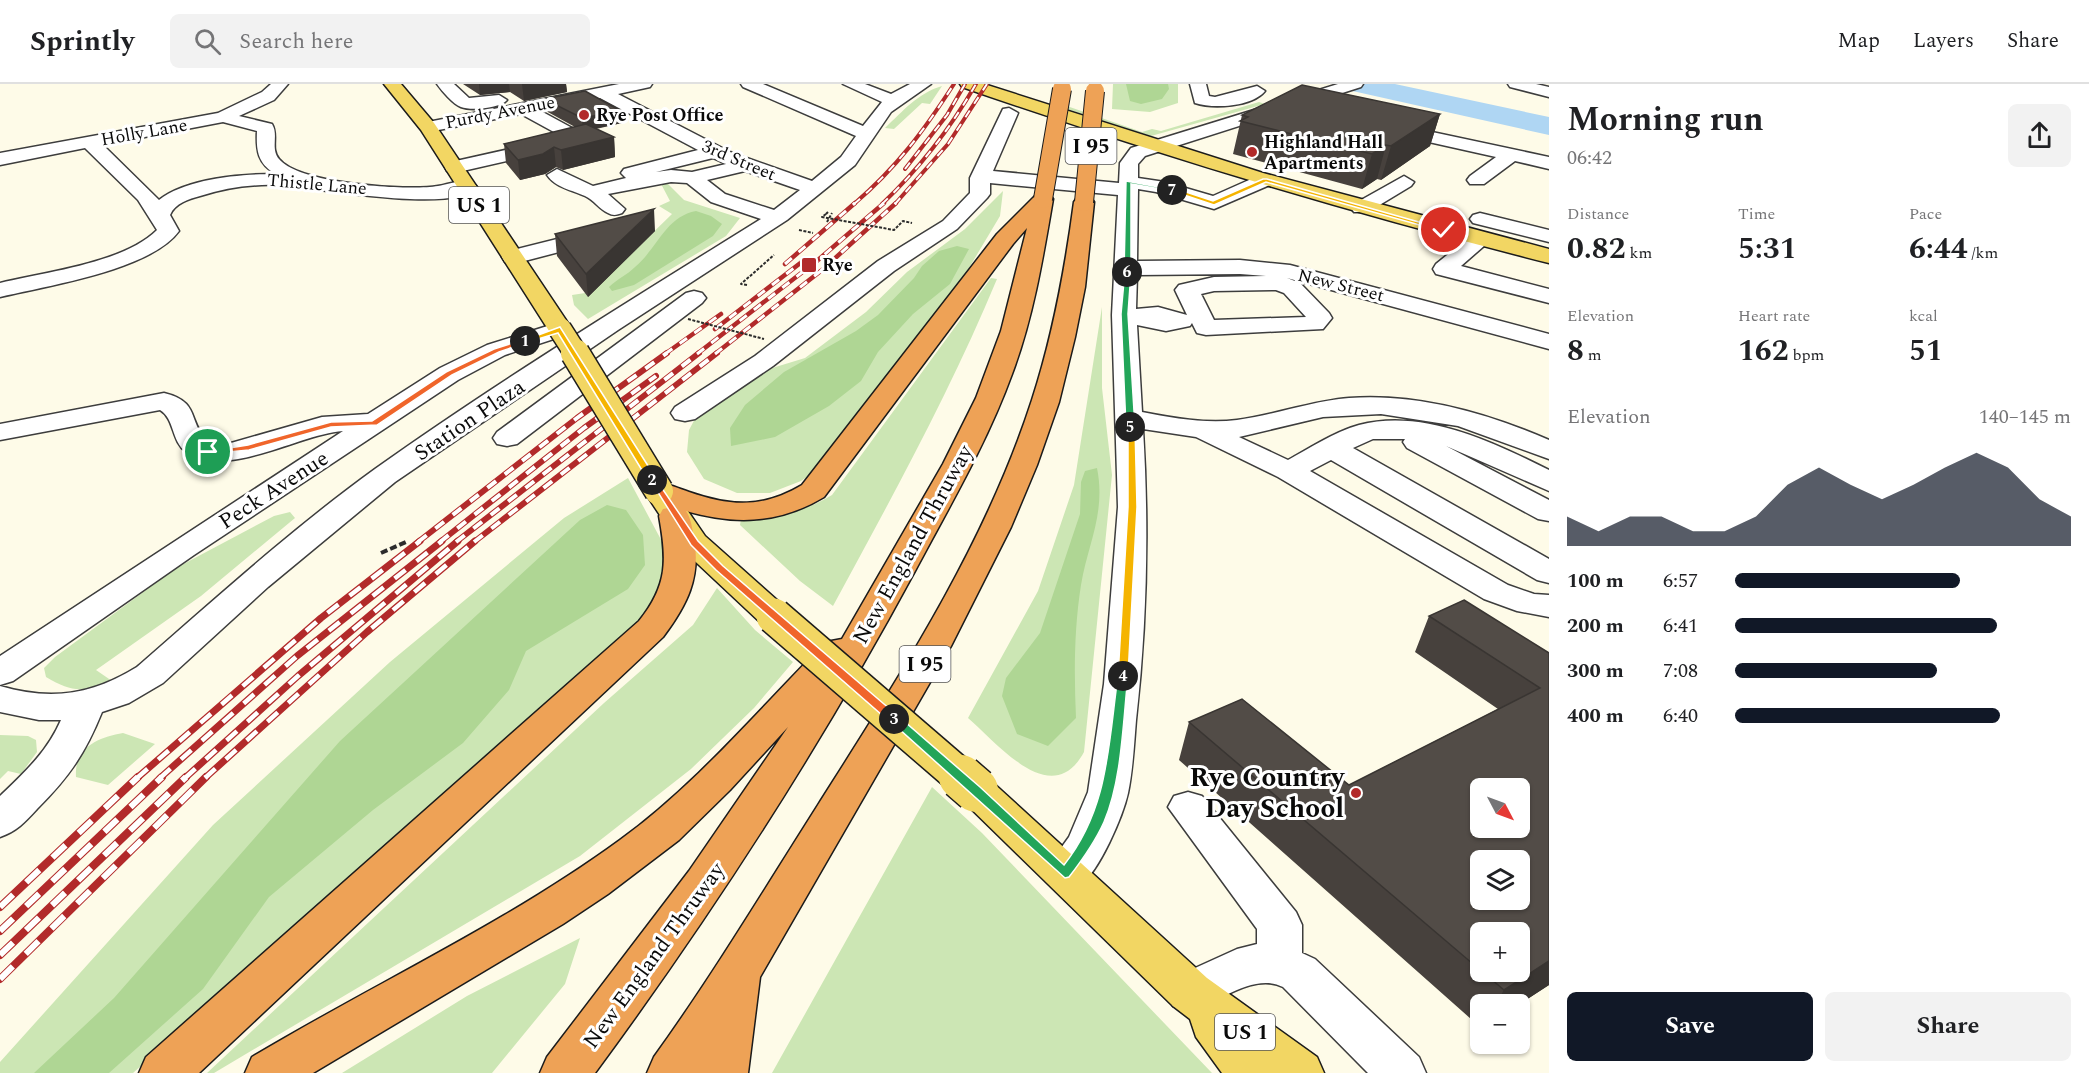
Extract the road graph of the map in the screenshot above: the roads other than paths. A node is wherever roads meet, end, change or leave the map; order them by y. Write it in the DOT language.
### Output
graph roads {
  1 [pos="280,84"];
  2 [pos="392,84"];
  3 [pos="445,84"];
  4 [pos="644,84"];
  5 [pos="749,84"];
  6 [pos="851,84"];
  7 [pos="923,84"];
  8 [pos="968,84"];
  9 [pos="1198,84"];
  10 [pos="1356,84"];
  11 [pos="1516,84"];
  12 [pos="1062,86"];
  13 [pos="1094,87"];
  14 [pos="1272,87"];
  15 [pos="601,92"];
  16 [pos="1549,92"];
  17 [pos="1244,95"];
  18 [pos="576,97"];
  19 [pos="1283,106"];
  20 [pos="523,108"];
  21 [pos="500,112"];
  22 [pos="1009,113"];
  23 [pos="1325,114"];
  24 [pos="876,115"];
  25 [pos="223,117"];
  26 [pos="1372,124"];
  27 [pos="465,126"];
  28 [pos="524,129"];
  29 [pos="88,141"];
  30 [pos="441,147"];
  31 [pos="1151,147"];
  32 [pos="475,149"];
  33 [pos="714,152"];
  34 [pos="1511,155"];
  35 [pos="0,159"];
  36 [pos="1549,163"];
  37 [pos="272,164"];
  38 [pos="745,165"];
  39 [pos="557,175"];
  40 [pos="981,176"];
  41 [pos="777,177"];
  42 [pos="692,178"];
  43 [pos="302,179"];
  44 [pos="644,180"];
  45 [pos="1265,180"];
  46 [pos="1478,180"];
  47 [pos="239,181"];
  48 [pos="1404,182"];
  49 [pos="1383,183"];
  50 [pos="1128,186"];
  51 [pos="135,187"];
  52 [pos="467,187"];
  53 [pos="201,189"];
  54 [pos="593,192"];
  55 [pos="718,198"];
  56 [pos="1043,199"];
  57 [pos="1354,206"];
  58 [pos="826,207"];
  59 [pos="160,215"];
  60 [pos="777,218"];
  61 [pos="1480,229"];
  62 [pos="1549,236"];
  63 [pos="1549,256"];
  64 [pos="513,257"];
  65 [pos="1128,268"];
  66 [pos="1343,286"];
  67 [pos="0,290"];
  68 [pos="663,290"];
  69 [pos="1549,296"];
  70 [pos="1130,316"];
  71 [pos="1191,320"];
  72 [pos="1433,326"];
  73 [pos="560,330"];
  74 [pos="1549,342"];
  75 [pos="685,413"];
  76 [pos="1130,418"];
  77 [pos="374,423"];
  78 [pos="1200,428"];
  79 [pos="1394,430"];
  80 [pos="0,432"];
  81 [pos="507,438"];
  82 [pos="1333,449"];
  83 [pos="1549,450"];
  84 [pos="1288,471"];
  85 [pos="1549,482"];
  86 [pos="667,503"];
  87 [pos="1549,512"];
  88 [pos="1549,573"];
  89 [pos="1549,606"];
  90 [pos="875,615"];
  91 [pos="0,673"];
  92 [pos="0,699"];
  93 [pos="86,706"];
  94 [pos="1188,807"];
  95 [pos="0,821"];
  96 [pos="1065,873"];
  97 [pos="1279,963"];
  98 [pos="741,967"];
  99 [pos="1190,992"];
  100 [pos="164,1073"];
  101 [pos="270,1073"];
  102 [pos="565,1073"];
  103 [pos="672,1073"];
  104 [pos="723,1073"];
  105 [pos="1251,1073"];
  106 [pos="1299,1073"];
  107 [pos="1401,1073"];
  1 -- 25 [label="street, Holly Lane"];
  2 -- 30 [label="main road, US 1"];
  3 -- 18 [label="street"];
  4 -- 15 [label="street, Purdy Avenue"];
  5 -- 24 [label="street"];
  6 -- 24 [label="street"];
  7 -- 24 [label="street, Station Plaza"];
  8 -- 31 [label="main road"];
  9 -- 17 [label="street"];
  10 -- 19 [label="street"];
  11 -- 16 [label="street"];
  12 -- 56 [label="highway, New England Thruway / I 95, bridge"];
  13 -- 98 [label="highway, I 95, bridge"];
  14 -- 17 [label="street"];
  15 -- 18 [label="street, Purdy Avenue"];
  15 -- 33 [label="street, 3rd Street"];
  17 -- 19 [label="street"];
  18 -- 20 [label="street, Purdy Avenue"];
  19 -- 23 [label="street"];
  19 -- 31 [label="street"];
  20 -- 21 [label="street, Purdy Avenue"];
  20 -- 30 [label="street"];
  21 -- 27 [label="street, Purdy Avenue"];
  21 -- 28 [label="street"];
  22 -- 40 [label="street"];
  24 -- 58 [label="street, Station Plaza"];
  25 -- 29 [label="street, Holly Lane"];
  25 -- 37 [label="street"];
  26 -- 34 [label="street"];
  27 -- 30 [label="street"];
  27 -- 32 [label="street"];
  27 -- 32 [label="street"];
  29 -- 35 [label="street, Holly Lane"];
  29 -- 51 [label="street"];
  30 -- 32 [label="street"];
  30 -- 52 [label="main road, US 1"];
  31 -- 45 [label="main road"];
  31 -- 50 [label="street"];
  33 -- 38 [label="street, 3rd Street"];
  33 -- 44 [label="street"];
  34 -- 36 [label="street"];
  34 -- 46 [label="street"];
  37 -- 43 [label="street"];
  37 -- 47 [label="street"];
  38 -- 41 [label="street, 3rd Street"];
  38 -- 42 [label="street"];
  39 -- 54 [label="street"];
  40 -- 50 [label="street"];
  40 -- 75 [label="street"];
  41 -- 55 [label="street"];
  41 -- 58 [label="street, 3rd Street"];
  42 -- 44 [label="street"];
  42 -- 55 [label="street"];
  43 -- 47 [label="street, Thistle Lane"];
  43 -- 52 [label="street, Thistle Lane"];
  44 -- 54 [label="street"];
  45 -- 50 [label="street"];
  45 -- 57 [label="main road"];
  47 -- 53 [label="street, Thistle Lane"];
  48 -- 57 [label="street"];
  49 -- 57 [label="street"];
  50 -- 65 [label="street"];
  51 -- 53 [label="street"];
  51 -- 59 [label="street"];
  52 -- 64 [label="main road, US 1"];
  53 -- 59 [label="street, Thistle Lane"];
  54 -- 64 [label="street"];
  55 -- 60 [label="street"];
  56 -- 86 [label="highway"];
  56 -- 90 [label="highway, New England Thruway / I 95"];
  57 -- 61 [label="main road"];
  58 -- 60 [label="street, Station Plaza"];
  59 -- 67 [label="street"];
  60 -- 68 [label="street, Station Plaza"];
  61 -- 62 [label="street"];
  61 -- 63 [label="main road"];
  61 -- 69 [label="street"];
  64 -- 73 [label="main road, US 1"];
  65 -- 66 [label="street, New Street"];
  65 -- 70 [label="street"];
  66 -- 72 [label="street"];
  66 -- 74 [label="street, New Street"];
  68 -- 81 [label="street"];
  68 -- 93 [label="street, Station Plaza"];
  70 -- 71 [label="street"];
  70 -- 76 [label="street"];
  71 -- 71 [label="street"];
  73 -- 77 [label="street, Peck Avenue"];
  73 -- 86 [label="main road, US 1, bridge"];
  76 -- 78 [label="street"];
  76 -- 96 [label="street"];
  77 -- 80 [label="street"];
  77 -- 91 [label="street, Peck Avenue"];
  78 -- 83 [label="street"];
  78 -- 84 [label="street"];
  79 -- 82 [label="street"];
  79 -- 85 [label="street"];
  79 -- 87 [label="street"];
  82 -- 84 [label="street"];
  82 -- 88 [label="street"];
  84 -- 89 [label="street"];
  86 -- 96 [label="main road, US 1, bridge"];
  86 -- 100 [label="highway"];
  90 -- 101 [label="highway"];
  90 -- 102 [label="highway, New England Thruway / I 95"];
  92 -- 93 [label="street, Station Plaza"];
  93 -- 95 [label="street"];
  94 -- 97 [label="street"];
  96 -- 99 [label="main road, US 1"];
  97 -- 99 [label="street"];
  97 -- 107 [label="street"];
  98 -- 103 [label="highway, I 95"];
  98 -- 104 [label="highway"];
  99 -- 105 [label="main road, US 1"];
  99 -- 106 [label="main road, US 1"];
}
